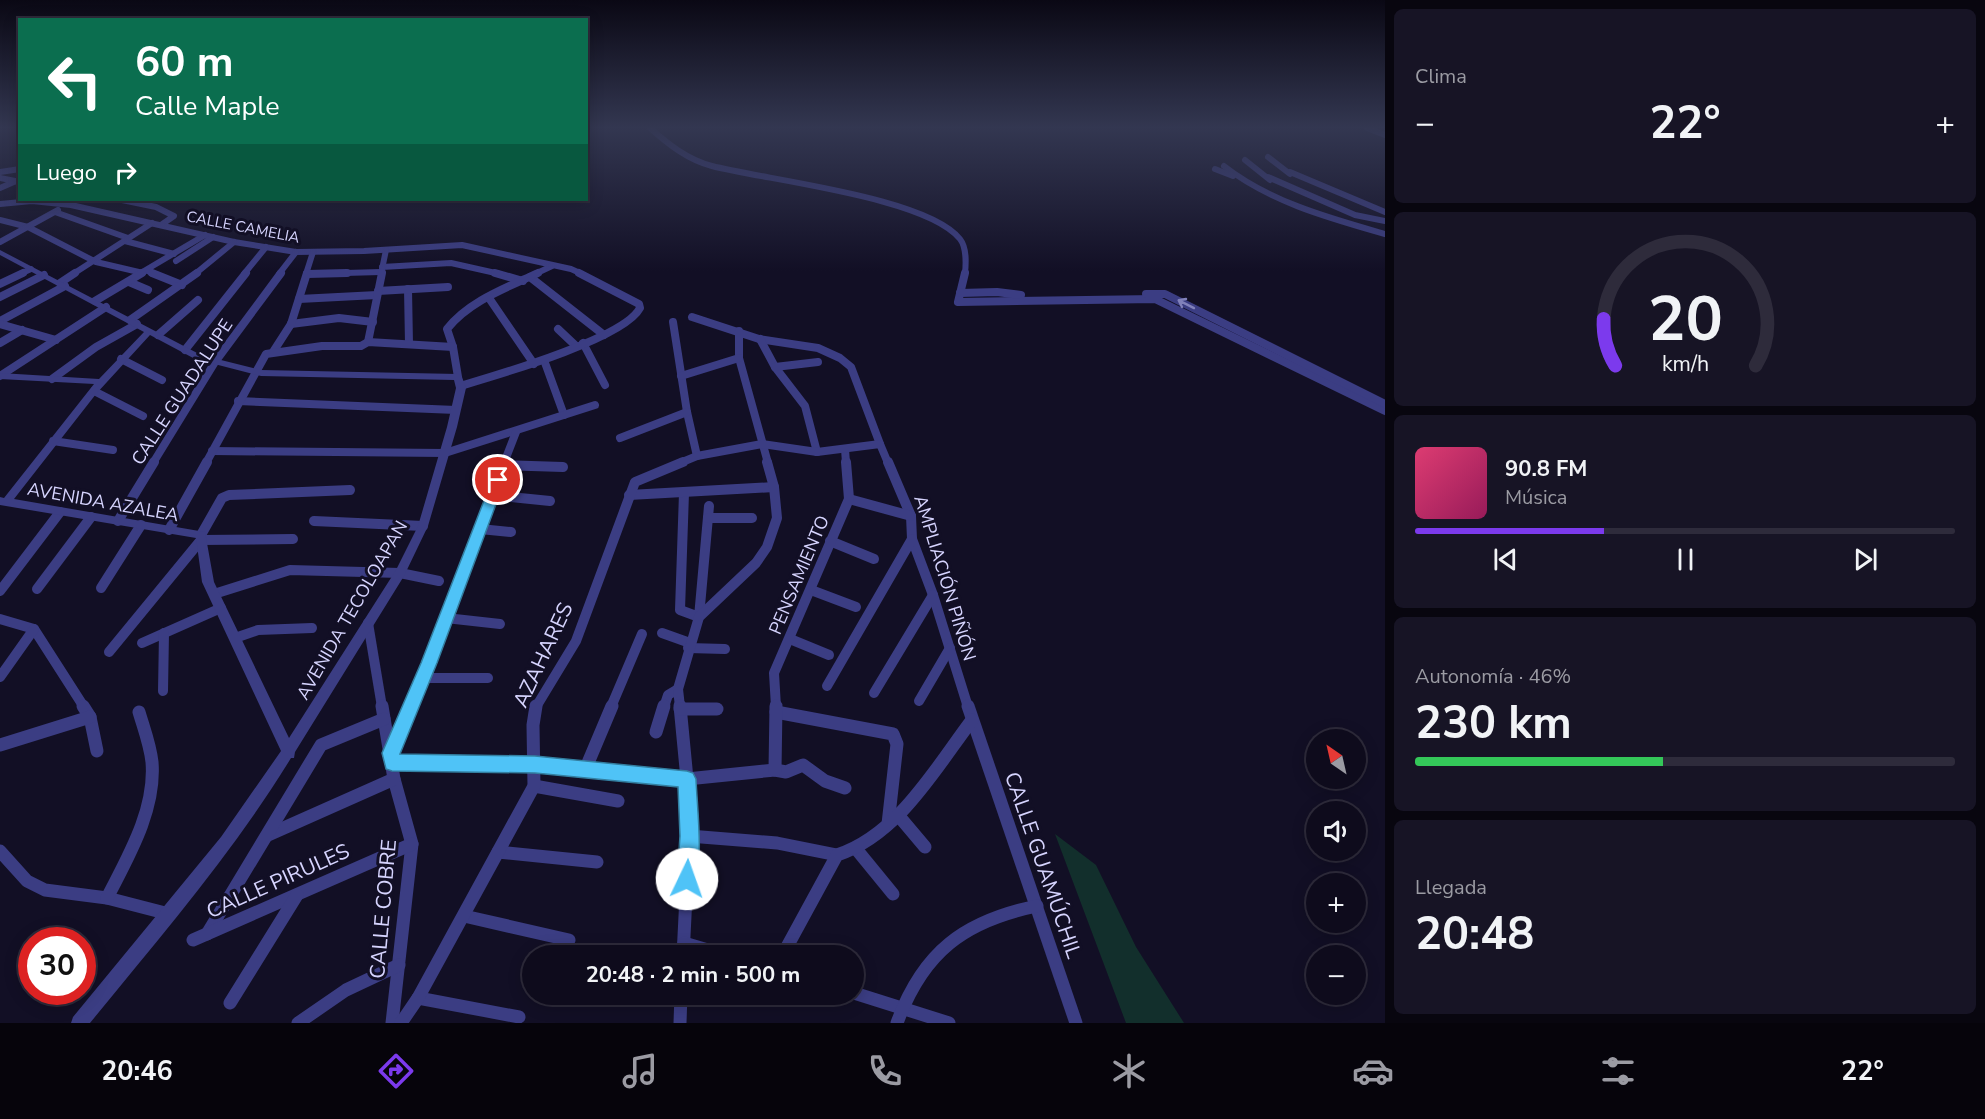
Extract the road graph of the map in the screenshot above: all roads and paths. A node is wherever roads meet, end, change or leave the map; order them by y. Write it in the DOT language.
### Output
graph roads {
  1 [pos="757,176"];
  2 [pos="1231,176"];
  3 [pos="1238,176"];
  4 [pos="1266,176"];
  5 [pos="1299,176"];
  6 [pos="0,178"];
  7 [pos="18,181"];
  8 [pos="1250,184"];
  9 [pos="0,188"];
  10 [pos="127,201"];
  11 [pos="0,204"];
  12 [pos="67,205"];
  13 [pos="55,212"];
  14 [pos="1385,212"];
  15 [pos="0,220"];
  16 [pos="1385,223"];
  17 [pos="152,224"];
  18 [pos="161,225"];
  19 [pos="28,227"];
  20 [pos="1385,233"];
  21 [pos="205,235"];
  22 [pos="213,237"];
  23 [pos="126,240"];
  24 [pos="0,242"];
  25 [pos="234,242"];
  26 [pos="266,247"];
  27 [pos="386,250"];
  28 [pos="296,252"];
  29 [pos="313,252"];
  30 [pos="1,254"];
  31 [pos="175,257"];
  32 [pos="96,262"];
  33 [pos="552,266"];
  34 [pos="31,269"];
  35 [pos="382,270"];
  36 [pos="145,272"];
  37 [pos="306,274"];
  38 [pos="44,275"];
  39 [pos="526,279"];
  40 [pos="129,282"];
  41 [pos="0,284"];
  42 [pos="63,285"];
  43 [pos="182,285"];
  44 [pos="448,287"];
  45 [pos="408,289"];
  46 [pos="148,290"];
  47 [pos="378,293"];
  48 [pos="960,293"];
  49 [pos="0,297"];
  50 [pos="1055,297"];
  51 [pos="489,298"];
  52 [pos="299,299"];
  53 [pos="198,300"];
  54 [pos="95,301"];
  55 [pos="106,307"];
  56 [pos="692,317"];
  57 [pos="134,322"];
  58 [pos="373,322"];
  59 [pos="673,322"];
  60 [pos="0,323"];
  61 [pos="291,324"];
  62 [pos="558,329"];
  63 [pos="22,330"];
  64 [pos="739,331"];
  65 [pos="154,333"];
  66 [pos="604,334"];
  67 [pos="760,339"];
  68 [pos="56,340"];
  69 [pos="368,342"];
  70 [pos="0,344"];
  71 [pos="409,344"];
  72 [pos="580,345"];
  73 [pos="453,347"];
  74 [pos="185,350"];
  75 [pos="273,352"];
  76 [pos="121,358"];
  77 [pos="739,358"];
  78 [pos="543,360"];
  79 [pos="215,362"];
  80 [pos="818,362"];
  81 [pos="534,364"];
  82 [pos="775,367"];
  83 [pos="255,372"];
  84 [pos="0,376"];
  85 [pos="681,376"];
  86 [pos="52,379"];
  87 [pos="162,380"];
  88 [pos="101,382"];
  89 [pos="459,382"];
  90 [pos="605,385"];
  91 [pos="94,391"];
  92 [pos="238,401"];
  93 [pos="1385,404"];
  94 [pos="595,405"];
  95 [pos="456,410"];
  96 [pos="1385,411"];
  97 [pos="687,412"];
  98 [pos="564,415"];
  99 [pos="142,416"];
  100 [pos="516,432"];
  101 [pos="620,438"];
  102 [pos="53,441"];
  103 [pos="762,444"];
  104 [pos="880,446"];
  105 [pos="845,449"];
  106 [pos="113,450"];
  107 [pos="212,451"];
  108 [pos="818,452"];
  109 [pos="445,453"];
  110 [pos="697,456"];
  111 [pos="504,465"];
  112 [pos="563,467"];
  113 [pos="774,487"];
  114 [pos="350,490"];
  115 [pos="684,493"];
  116 [pos="492,495"];
  117 [pos="628,495"];
  118 [pos="849,499"];
  119 [pos="3,501"];
  120 [pos="550,501"];
  121 [pos="709,506"];
  122 [pos="60,512"];
  123 [pos="911,516"];
  124 [pos="92,517"];
  125 [pos="708,518"];
  126 [pos="752,518"];
  127 [pos="118,521"];
  128 [pos="314,521"];
  129 [pos="141,525"];
  130 [pos="423,526"];
  131 [pos="480,529"];
  132 [pos="169,530"];
  133 [pos="511,532"];
  134 [pos="201,538"];
  135 [pos="293,539"];
  136 [pos="912,539"];
  137 [pos="830,541"];
  138 [pos="874,559"];
  139 [pos="400,573"];
  140 [pos="439,581"];
  141 [pos="101,588"];
  142 [pos="38,589"];
  143 [pos="811,590"];
  144 [pos="0,591"];
  145 [pos="214,594"];
  146 [pos="933,595"];
  147 [pos="856,606"];
  148 [pos="221,608"];
  149 [pos="699,617"];
  150 [pos="446,618"];
  151 [pos="0,619"];
  152 [pos="368,623"];
  153 [pos="500,624"];
  154 [pos="312,628"];
  155 [pos="33,629"];
  156 [pos="164,633"];
  157 [pos="662,633"];
  158 [pos="642,634"];
  159 [pos="235,638"];
  160 [pos="790,639"];
  161 [pos="142,643"];
  162 [pos="689,645"];
  163 [pos="950,648"];
  164 [pos="724,649"];
  165 [pos="109,652"];
  166 [pos="828,656"];
  167 [pos="0,677"];
  168 [pos="423,678"];
  169 [pos="488,678"];
  170 [pos="827,686"];
  171 [pos="678,689"];
  172 [pos="163,691"];
  173 [pos="874,693"];
  174 [pos="919,701"];
  175 [pos="680,709"];
  176 [pos="717,709"];
  177 [pos="139,712"];
  178 [pos="776,712"];
  179 [pos="90,717"];
  180 [pos="384,718"];
  181 [pos="972,720"];
  182 [pos="656,732"];
  183 [pos="0,745"];
  184 [pos="97,751"];
  185 [pos="289,753"];
  186 [pos="391,758"];
  187 [pos="535,765"];
  188 [pos="585,770"];
  189 [pos="775,770"];
  190 [pos="394,779"];
  191 [pos="687,779"];
  192 [pos="534,786"];
  193 [pos="845,788"];
  194 [pos="618,801"];
  195 [pos="898,815"];
  196 [pos="888,824"];
  197 [pos="268,835"];
  198 [pos="689,836"];
  199 [pos="412,843"];
  200 [pos="925,847"];
  201 [pos="857,850"];
  202 [pos="0,851"];
  203 [pos="498,852"];
  204 [pos="837,855"];
  205 [pos="597,862"];
  206 [pos="893,894"];
  207 [pos="297,895"];
  208 [pos="107,898"];
  209 [pos="1037,906"];
  210 [pos="169,914"];
  211 [pos="464,916"];
  212 [pos="207,934"];
  213 [pos="193,940"];
  214 [pos="569,940"];
  215 [pos="684,945"];
  216 [pos="788,945"];
  217 [pos="399,965"];
  218 [pos="864,996"];
  219 [pos="418,998"];
  220 [pos="230,1003"];
  221 [pos="681,1005"];
  222 [pos="901,1008"];
  223 [pos="519,1017"];
  224 [pos="79,1023"];
  225 [pos="298,1023"];
  226 [pos="392,1023"];
  227 [pos="401,1023"];
  228 [pos="680,1023"];
  229 [pos="897,1023"];
  230 [pos="949,1023"];
  231 [pos="1076,1023"];
  1 -- 48 [label="street"];
  2 -- 8 [label="street"];
  3 -- 8 [label="street"];
  4 -- 16 [label="street"];
  5 -- 14 [label="street"];
  6 -- 7 [label="street"];
  7 -- 9 [label="street"];
  8 -- 20 [label="street"];
  10 -- 18 [label="street"];
  11 -- 12 [label="street, CALLE CAMELIA"];
  12 -- 13 [label="street"];
  12 -- 17 [label="street, CALLE CAMELIA"];
  13 -- 19 [label="street"];
  13 -- 23 [label="street"];
  15 -- 19 [label="street"];
  17 -- 18 [label="street, CALLE CAMELIA"];
  17 -- 23 [label="street"];
  18 -- 21 [label="street, CALLE CAMELIA"];
  19 -- 24 [label="street"];
  19 -- 32 [label="street"];
  21 -- 22 [label="street, CALLE CAMELIA"];
  21 -- 31 [label="street"];
  22 -- 25 [label="street, CALLE CAMELIA"];
  22 -- 31 [label="street"];
  23 -- 31 [label="street"];
  23 -- 32 [label="street"];
  25 -- 26 [label="street, CALLE CAMELIA"];
  25 -- 43 [label="street"];
  26 -- 28 [label="street, CALLE CAMELIA"];
  26 -- 74 [label="street"];
  27 -- 29 [label="street, CALLE CAMELIA"];
  27 -- 33 [label="street, CALLE CAMELIA"];
  27 -- 35 [label="street"];
  28 -- 29 [label="street, CALLE CAMELIA"];
  28 -- 79 [label="street, CALLE GUADALUPE"];
  29 -- 37 [label="street"];
  30 -- 34 [label="street"];
  31 -- 36 [label="street"];
  32 -- 36 [label="street"];
  32 -- 42 [label="street"];
  33 -- 39 [label="street"];
  33 -- 66 [label="street, CALLE CAMELIA"];
  34 -- 38 [label="street"];
  34 -- 41 [label="street"];
  35 -- 37 [label="street"];
  35 -- 39 [label="street"];
  35 -- 47 [label="street"];
  36 -- 40 [label="street"];
  36 -- 43 [label="street"];
  37 -- 52 [label="street"];
  38 -- 42 [label="street"];
  38 -- 49 [label="street"];
  39 -- 51 [label="street"];
  39 -- 66 [label="street"];
  40 -- 46 [label="street"];
  40 -- 54 [label="street"];
  42 -- 54 [label="street"];
  42 -- 60 [label="street"];
  43 -- 57 [label="street"];
  44 -- 45 [label="street"];
  45 -- 47 [label="street"];
  45 -- 71 [label="street"];
  47 -- 52 [label="street"];
  47 -- 58 [label="street"];
  48 -- 50 [label="street"];
  48 -- 50 [label="street"];
  93 -- 50 [label="street, one-way"];
  50 -- 96 [label="street"];
  51 -- 73 [label="street"];
  51 -- 81 [label="street"];
  52 -- 61 [label="street"];
  53 -- 65 [label="street"];
  54 -- 55 [label="street"];
  55 -- 57 [label="street"];
  55 -- 68 [label="street"];
  56 -- 64 [label="street"];
  57 -- 65 [label="street"];
  57 -- 86 [label="street"];
  58 -- 61 [label="street"];
  58 -- 69 [label="street"];
  59 -- 85 [label="street"];
  60 -- 63 [label="street"];
  61 -- 75 [label="street"];
  62 -- 72 [label="street"];
  63 -- 68 [label="street"];
  63 -- 70 [label="street"];
  64 -- 67 [label="street"];
  64 -- 77 [label="street"];
  65 -- 74 [label="street"];
  65 -- 76 [label="street"];
  66 -- 72 [label="street"];
  67 -- 82 [label="street"];
  67 -- 104 [label="street, AMPLIACIÓN PIÑÓN"];
  68 -- 84 [label="street"];
  69 -- 71 [label="street"];
  69 -- 75 [label="street"];
  71 -- 73 [label="street"];
  72 -- 78 [label="street"];
  72 -- 90 [label="street"];
  73 -- 89 [label="street"];
  74 -- 79 [label="street"];
  75 -- 83 [label="street"];
  76 -- 87 [label="street"];
  76 -- 88 [label="street"];
  77 -- 85 [label="street"];
  77 -- 103 [label="street"];
  78 -- 81 [label="street"];
  78 -- 98 [label="street"];
  79 -- 83 [label="street"];
  79 -- 127 [label="street, CALLE GUADALUPE"];
  80 -- 82 [label="street"];
  81 -- 89 [label="street"];
  82 -- 108 [label="street"];
  83 -- 89 [label="street"];
  83 -- 92 [label="street"];
  84 -- 86 [label="street"];
  85 -- 97 [label="street"];
  86 -- 88 [label="street"];
  88 -- 91 [label="street"];
  89 -- 95 [label="street, AVENIDA TECOLOAPAN"];
  91 -- 99 [label="street"];
  91 -- 102 [label="street"];
  92 -- 95 [label="street"];
  92 -- 107 [label="street"];
  94 -- 98 [label="street"];
  95 -- 109 [label="street, AVENIDA TECOLOAPAN"];
  97 -- 101 [label="street"];
  97 -- 110 [label="street"];
  98 -- 100 [label="street"];
  100 -- 109 [label="street"];
  100 -- 111 [label="street"];
  102 -- 106 [label="street"];
  102 -- 119 [label="street"];
  103 -- 108 [label="street, AZAHARES"];
  103 -- 110 [label="street, AZAHARES"];
  103 -- 113 [label="street"];
  104 -- 105 [label="street, AZAHARES"];
  104 -- 123 [label="street, AMPLIACIÓN PIÑÓN"];
  105 -- 108 [label="street, AZAHARES"];
  105 -- 118 [label="street, PENSAMIENTO"];
  107 -- 109 [label="street"];
  107 -- 132 [label="street"];
  109 -- 130 [label="street, AVENIDA TECOLOAPAN"];
  110 -- 117 [label="street, AZAHARES"];
  111 -- 112 [label="street"];
  111 -- 116 [label="street"];
  113 -- 115 [label="street"];
  113 -- 149 [label="street"];
  114 -- 134 [label="street"];
  115 -- 117 [label="street"];
  115 -- 149 [label="street"];
  116 -- 120 [label="street"];
  116 -- 131 [label="street"];
  117 -- 187 [label="street, AZAHARES"];
  118 -- 123 [label="street"];
  118 -- 137 [label="street, PENSAMIENTO"];
  119 -- 122 [label="street, AVENIDA AZALEA"];
  121 -- 125 [label="street"];
  122 -- 124 [label="street, AVENIDA AZALEA"];
  122 -- 144 [label="street"];
  123 -- 136 [label="street, AMPLIACIÓN PIÑÓN"];
  124 -- 127 [label="street, AVENIDA AZALEA"];
  124 -- 142 [label="street"];
  125 -- 126 [label="street"];
  125 -- 149 [label="street"];
  127 -- 129 [label="street, AVENIDA AZALEA"];
  128 -- 130 [label="street"];
  129 -- 132 [label="street, AVENIDA AZALEA"];
  129 -- 141 [label="street"];
  130 -- 139 [label="street, AVENIDA TECOLOAPAN"];
  131 -- 133 [label="street"];
  131 -- 150 [label="street"];
  132 -- 134 [label="street, AVENIDA AZALEA"];
  134 -- 135 [label="street"];
  134 -- 145 [label="street"];
  134 -- 165 [label="street"];
  136 -- 146 [label="street, AMPLIACIÓN PIÑÓN"];
  136 -- 170 [label="street"];
  137 -- 138 [label="street"];
  137 -- 143 [label="street, PENSAMIENTO"];
  139 -- 140 [label="street"];
  139 -- 145 [label="street"];
  139 -- 152 [label="street, AVENIDA TECOLOAPAN"];
  143 -- 147 [label="street"];
  143 -- 160 [label="street, PENSAMIENTO"];
  145 -- 148 [label="street"];
  146 -- 163 [label="street, AMPLIACIÓN PIÑÓN"];
  146 -- 173 [label="street"];
  148 -- 156 [label="street"];
  148 -- 159 [label="street"];
  149 -- 162 [label="street"];
  150 -- 153 [label="street"];
  150 -- 168 [label="street"];
  151 -- 155 [label="street"];
  152 -- 180 [label="street, CALLE COBRE"];
  152 -- 185 [label="street, AVENIDA TECOLOAPAN"];
  154 -- 159 [label="street"];
  155 -- 167 [label="street"];
  155 -- 179 [label="street"];
  156 -- 161 [label="street"];
  156 -- 172 [label="street"];
  157 -- 162 [label="street"];
  158 -- 188 [label="street"];
  159 -- 185 [label="street"];
  160 -- 166 [label="street"];
  160 -- 178 [label="street, PENSAMIENTO"];
  162 -- 164 [label="street"];
  162 -- 171 [label="street"];
  163 -- 174 [label="street"];
  163 -- 181 [label="street, AMPLIACIÓN PIÑÓN"];
  168 -- 169 [label="street"];
  168 -- 186 [label="street"];
  171 -- 175 [label="street"];
  171 -- 182 [label="street"];
  175 -- 176 [label="street"];
  175 -- 191 [label="street"];
  177 -- 208 [label="street"];
  178 -- 189 [label="street, PENSAMIENTO"];
  178 -- 196 [label="street"];
  179 -- 183 [label="street"];
  179 -- 184 [label="street"];
  180 -- 186 [label="street, CALLE COBRE"];
  180 -- 197 [label="street"];
  181 -- 195 [label="street"];
  181 -- 209 [label="street, CALLE GUAMÚCHIL"];
  185 -- 210 [label="street, AVENIDA TECOLOAPAN"];
  186 -- 187 [label="street"];
  186 -- 190 [label="street, CALLE COBRE"];
  187 -- 188 [label="street"];
  187 -- 192 [label="street, AZAHARES"];
  188 -- 191 [label="street"];
  189 -- 191 [label="street"];
  189 -- 193 [label="street"];
  190 -- 197 [label="street"];
  190 -- 199 [label="street, CALLE COBRE"];
  191 -- 198 [label="street"];
  192 -- 194 [label="street"];
  192 -- 203 [label="street, AZAHARES"];
  195 -- 196 [label="street"];
  195 -- 200 [label="street"];
  196 -- 201 [label="street"];
  197 -- 212 [label="street"];
  198 -- 204 [label="street"];
  198 -- 215 [label="street"];
  199 -- 207 [label="street, CALLE PIRULES"];
  199 -- 217 [label="street, CALLE COBRE"];
  201 -- 204 [label="street"];
  201 -- 206 [label="street"];
  202 -- 208 [label="street"];
  203 -- 205 [label="street"];
  203 -- 211 [label="street, AZAHARES"];
  204 -- 216 [label="street"];
  207 -- 212 [label="street, CALLE PIRULES"];
  207 -- 220 [label="street"];
  208 -- 210 [label="street"];
  209 -- 222 [label="street"];
  209 -- 231 [label="street, CALLE GUAMÚCHIL"];
  210 -- 224 [label="street, AVENIDA TECOLOAPAN"];
  211 -- 214 [label="street"];
  211 -- 219 [label="street, AZAHARES"];
  212 -- 213 [label="street, CALLE PIRULES"];
  217 -- 225 [label="street"];
  217 -- 226 [label="street, CALLE COBRE"];
  218 -- 222 [label="street"];
  219 -- 223 [label="street"];
  219 -- 227 [label="street, AZAHARES"];
  221 -- 228 [label="street"];
  222 -- 229 [label="street"];
  222 -- 230 [label="street"];
}
